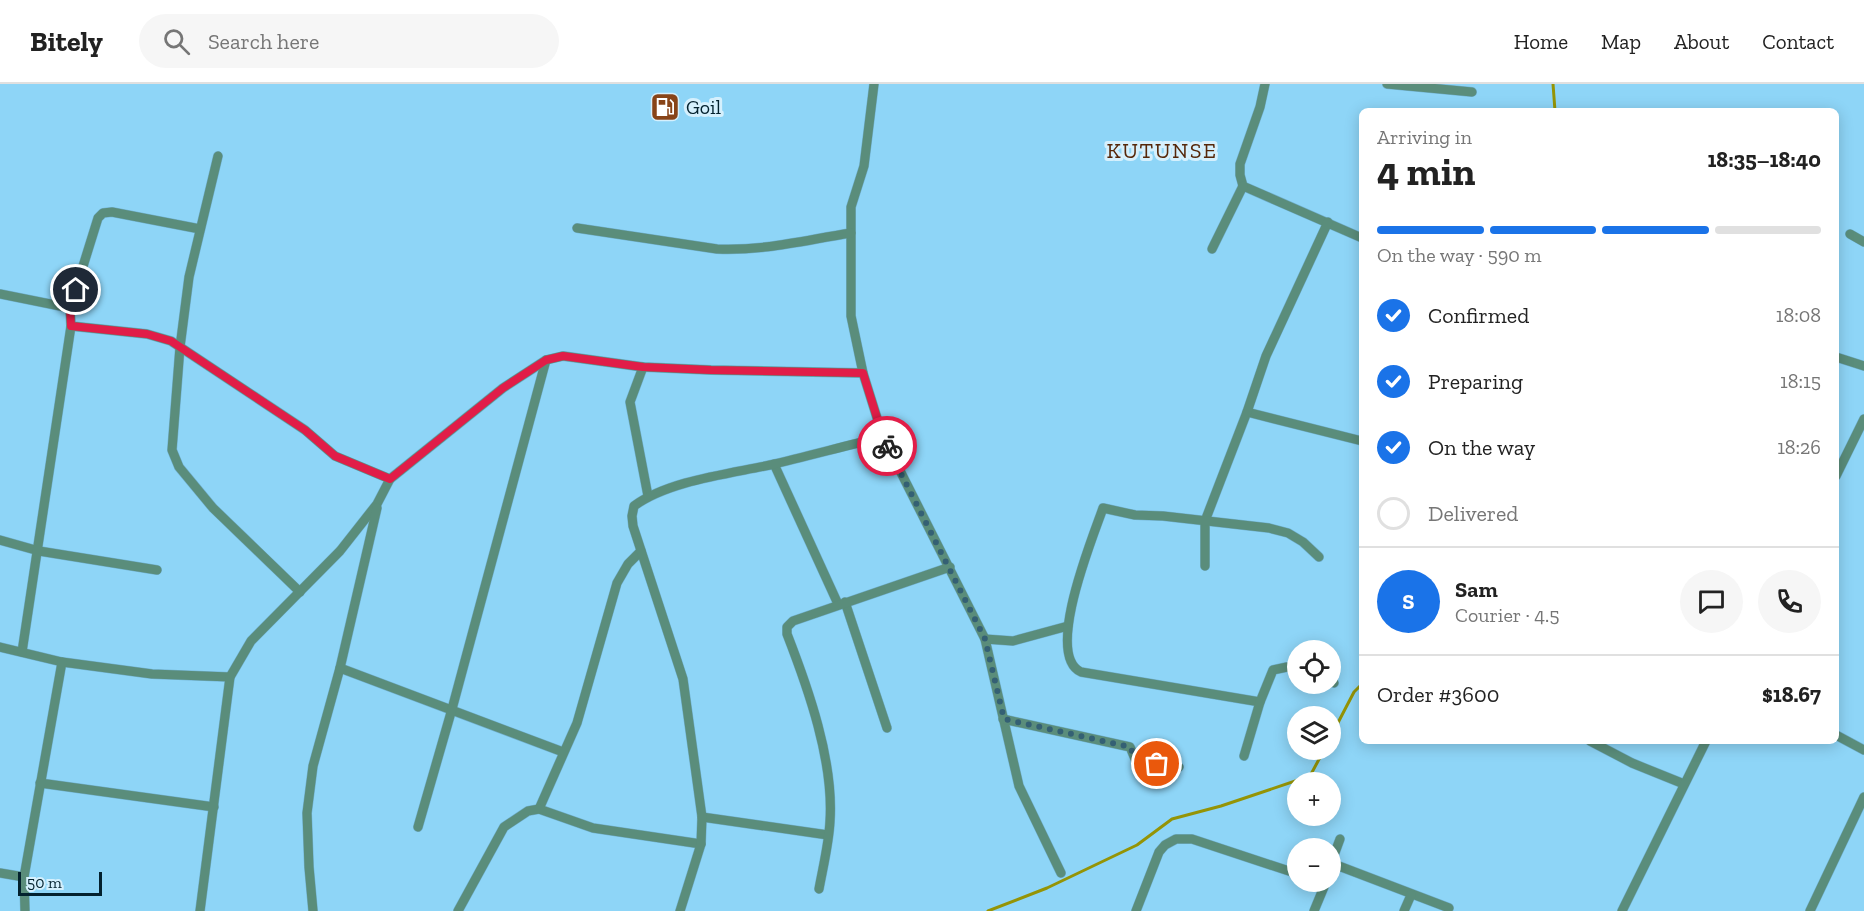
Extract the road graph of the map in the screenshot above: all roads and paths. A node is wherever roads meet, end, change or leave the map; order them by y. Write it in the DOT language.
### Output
graph roads {
  1 [pos="874,84"];
  2 [pos="1265,84"];
  3 [pos="1387,84"];
  4 [pos="1472,92"];
  5 [pos="218,156"];
  6 [pos="1243,186"];
  7 [pos="1328,222"];
  8 [pos="577,228"];
  9 [pos="200,229"];
  10 [pos="851,233"];
  11 [pos="1850,234"];
  12 [pos="1359,237"];
  13 [pos="1864,242"];
  14 [pos="1212,249"];
  15 [pos="0,294"];
  16 [pos="70,308"];
  17 [pos="71,326"];
  18 [pos="180,347"];
  19 [pos="1839,358"];
  20 [pos="546,360"];
  21 [pos="1864,366"];
  22 [pos="643,367"];
  23 [pos="863,373"];
  24 [pos="1247,412"];
  25 [pos="1864,419"];
  26 [pos="883,437"];
  27 [pos="1359,440"];
  28 [pos="774,464"];
  29 [pos="1839,470"];
  30 [pos="390,479"];
  31 [pos="648,496"];
  32 [pos="377,504"];
  33 [pos="1205,521"];
  34 [pos="0,540"];
  35 [pos="39,551"];
  36 [pos="642,551"];
  37 [pos="1319,557"];
  38 [pos="1205,566"];
  39 [pos="950,567"];
  40 [pos="157,570"];
  41 [pos="300,592"];
  42 [pos="841,603"];
  43 [pos="1068,626"];
  44 [pos="985,639"];
  45 [pos="0,647"];
  46 [pos="22,652"];
  47 [pos="62,662"];
  48 [pos="1287,667"];
  49 [pos="340,668"];
  50 [pos="230,677"];
  51 [pos="1260,702"];
  52 [pos="452,709"];
  53 [pos="1004,719"];
  54 [pos="887,728"];
  55 [pos="1839,737"];
  56 [pos="1596,744"];
  57 [pos="1704,744"];
  58 [pos="1864,750"];
  59 [pos="563,752"];
  60 [pos="1244,756"];
  61 [pos="1179,767"];
  62 [pos="40,783"];
  63 [pos="1684,784"];
  64 [pos="1864,797"];
  65 [pos="214,807"];
  66 [pos="539,808"];
  67 [pos="702,816"];
  68 [pos="418,827"];
  69 [pos="828,835"];
  70 [pos="701,844"];
  71 [pos="1341,869"];
  72 [pos="1287,870"];
  73 [pos="0,873"];
  74 [pos="1061,873"];
  75 [pos="24,877"];
  76 [pos="819,889"];
  77 [pos="1321,892"];
  78 [pos="1411,895"];
  79 [pos="1449,908"];
  80 [pos="27,910"];
  81 [pos="1139,910"];
  82 [pos="200,911"];
  83 [pos="313,911"];
  84 [pos="458,911"];
  85 [pos="680,911"];
  86 [pos="1314,911"];
  87 [pos="1404,911"];
  88 [pos="1622,911"];
  89 [pos="1810,911"];
  1 -- 10 [label="street"];
  2 -- 6 [label="street"];
  3 -- 4 [label="street"];
  5 -- 9 [label="street"];
  6 -- 7 [label="street"];
  6 -- 14 [label="street"];
  7 -- 12 [label="street"];
  7 -- 24 [label="street"];
  8 -- 10 [label="street"];
  9 -- 16 [label="street"];
  9 -- 18 [label="street"];
  10 -- 23 [label="street"];
  11 -- 13 [label="street"];
  15 -- 16 [label="street"];
  16 -- 17 [label="street"];
  17 -- 18 [label="street"];
  17 -- 35 [label="street"];
  18 -- 30 [label="street"];
  18 -- 41 [label="street"];
  19 -- 21 [label="street"];
  20 -- 22 [label="street"];
  20 -- 30 [label="street"];
  20 -- 52 [label="street"];
  22 -- 23 [label="street"];
  22 -- 31 [label="street"];
  23 -- 26 [label="street"];
  24 -- 27 [label="street"];
  24 -- 33 [label="street"];
  25 -- 29 [label="street"];
  26 -- 28 [label="street"];
  26 -- 39 [label="street"];
  28 -- 31 [label="street"];
  28 -- 42 [label="street"];
  30 -- 32 [label="street"];
  31 -- 36 [label="street"];
  32 -- 41 [label="street"];
  32 -- 49 [label="street"];
  33 -- 37 [label="street"];
  33 -- 38 [label="street"];
  33 -- 43 [label="street"];
  34 -- 35 [label="street"];
  35 -- 40 [label="street"];
  35 -- 46 [label="street"];
  36 -- 59 [label="street"];
  36 -- 67 [label="street"];
  39 -- 42 [label="street"];
  39 -- 44 [label="street"];
  41 -- 50 [label="street"];
  42 -- 54 [label="street"];
  42 -- 69 [label="street"];
  43 -- 44 [label="street"];
  43 -- 51 [label="street"];
  44 -- 53 [label="street"];
  45 -- 46 [label="street"];
  46 -- 47 [label="street"];
  47 -- 50 [label="street"];
  47 -- 62 [label="street"];
  48 -- 51 [label="street"];
  49 -- 52 [label="street"];
  49 -- 83 [label="street"];
  50 -- 65 [label="street"];
  51 -- 60 [label="street"];
  52 -- 59 [label="street"];
  52 -- 68 [label="street"];
  53 -- 61 [label="street"];
  53 -- 74 [label="street"];
  55 -- 58 [label="street"];
  56 -- 63 [label="street"];
  57 -- 63 [label="street"];
  59 -- 66 [label="street"];
  62 -- 65 [label="street"];
  62 -- 75 [label="street"];
  63 -- 88 [label="street"];
  64 -- 89 [label="street"];
  65 -- 82 [label="street"];
  66 -- 70 [label="street"];
  66 -- 84 [label="street"];
  67 -- 69 [label="street"];
  67 -- 70 [label="street"];
  69 -- 76 [label="street"];
  70 -- 85 [label="street"];
  71 -- 78 [label="street"];
  72 -- 81 [label="street"];
  73 -- 75 [label="street"];
  75 -- 80 [label="street"];
  77 -- 86 [label="street"];
  78 -- 79 [label="street"];
  78 -- 87 [label="street"];
}
